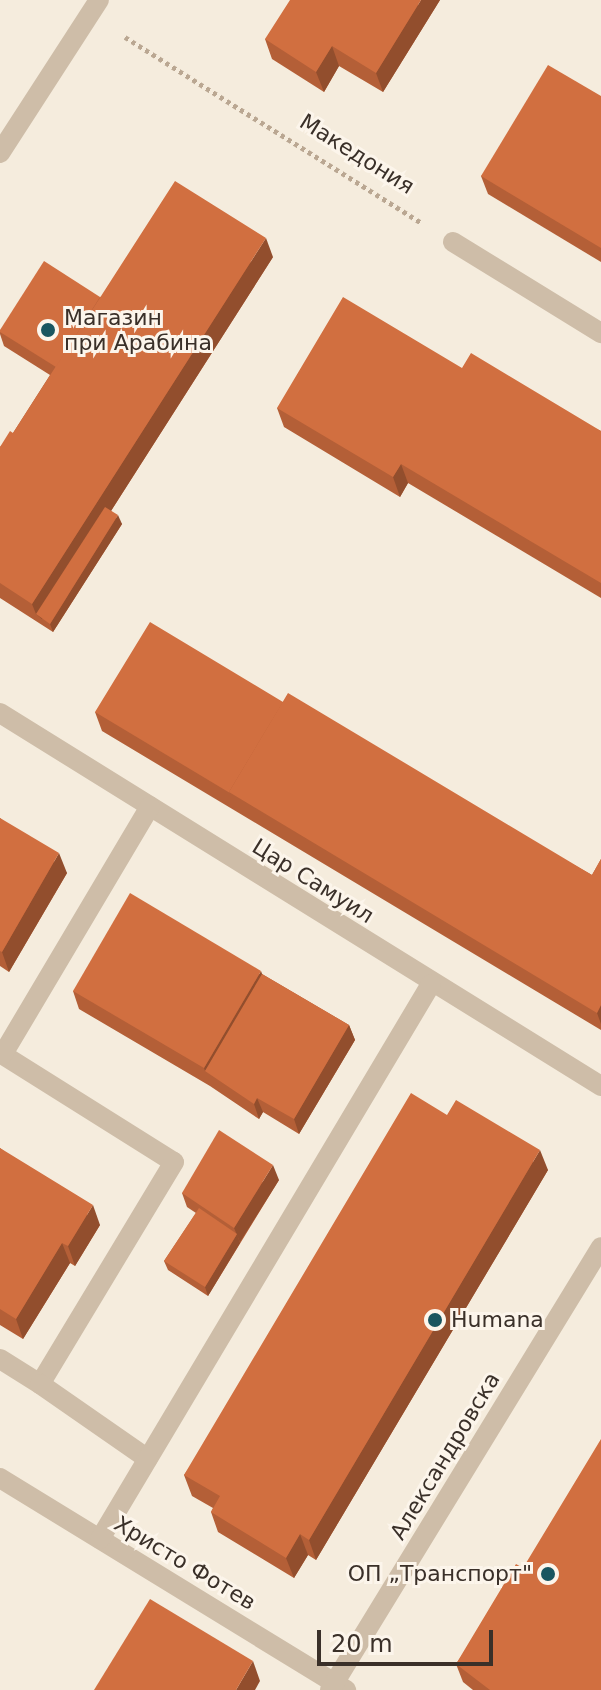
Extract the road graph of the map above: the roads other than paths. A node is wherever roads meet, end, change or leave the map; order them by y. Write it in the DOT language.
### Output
graph roads {
  1 [pos="94,7"];
  2 [pos="0,153"];
  3 [pos="453,242"];
  4 [pos="601,333"];
  5 [pos="0,713"];
  6 [pos="150,806"];
  7 [pos="431,984"];
  8 [pos="1,1054"];
  9 [pos="601,1086"];
  10 [pos="601,1247"];
  11 [pos="0,1359"];
  12 [pos="40,1384"];
  13 [pos="148,1459"];
  14 [pos="0,1478"];
  15 [pos="100,1539"];
  16 [pos="337,1688"];
  1 -- 2 [label="street"];
  3 -- 4 [label="street"];
  5 -- 6 [label="street, Цар Самуил"];
  6 -- 7 [label="street, Цар Самуил"];
  6 -- 8 [label="street"];
  7 -- 9 [label="street, Цар Самуил"];
  7 -- 13 [label="street"];
  8 -- 12 [label="street"];
  10 -- 16 [label="street, Александровска"];
  11 -- 12 [label="street"];
  12 -- 13 [label="street"];
  13 -- 15 [label="street"];
  14 -- 15 [label="street, Христо Фотев"];
  15 -- 16 [label="street, Христо Фотев"];
}
